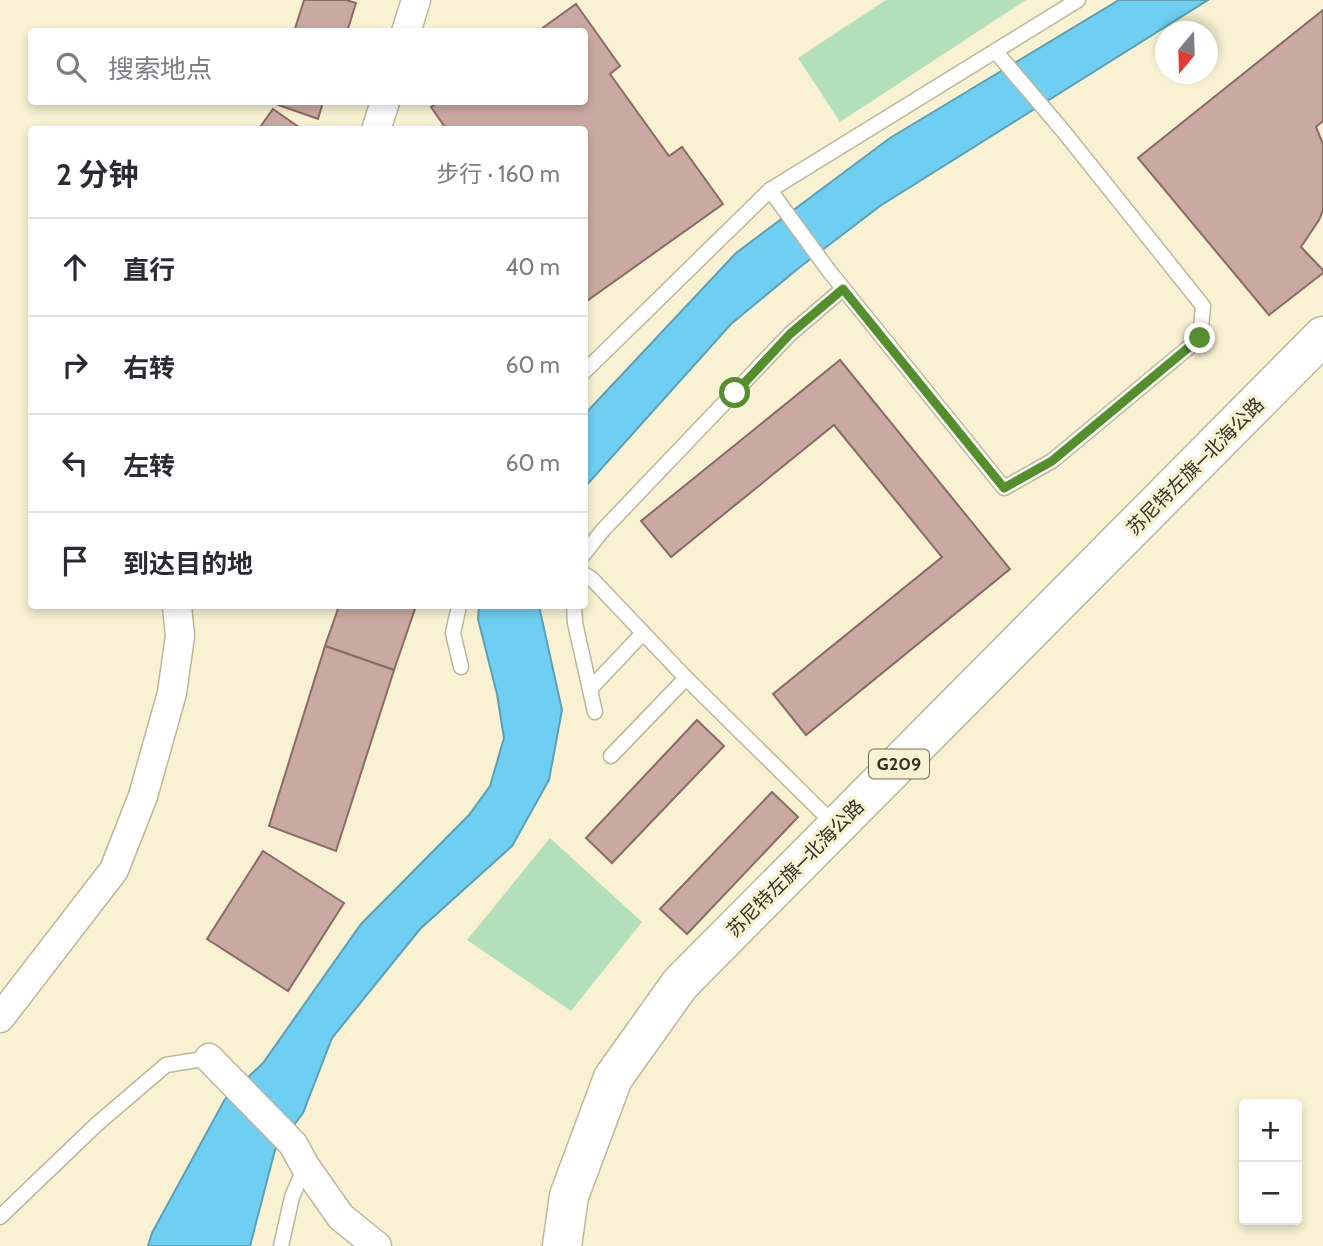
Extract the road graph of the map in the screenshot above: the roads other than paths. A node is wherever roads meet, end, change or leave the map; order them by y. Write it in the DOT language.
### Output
graph roads {
  1 [pos="416,0"];
  2 [pos="1078,0"];
  3 [pos="407,28"];
  4 [pos="996,52"];
  5 [pos="384,105"];
  6 [pos="377,126"];
  7 [pos="770,190"];
  8 [pos="843,289"];
  9 [pos="1323,337"];
  10 [pos="588,368"];
  11 [pos="588,549"];
  12 [pos="588,577"];
  13 [pos="177,609"];
  14 [pos="458,609"];
  15 [pos="574,609"];
  16 [pos="643,633"];
  17 [pos="461,667"];
  18 [pos="687,678"];
  19 [pos="591,688"];
  20 [pos="595,712"];
  21 [pos="611,756"];
  22 [pos="836,826"];
  23 [pos="0,1018"];
  24 [pos="209,1058"];
  25 [pos="305,1166"];
  26 [pos="0,1217"];
  27 [pos="281,1246"];
  28 [pos="377,1246"];
  29 [pos="562,1246"];
  1 -- 3 [label="street"];
  2 -- 4 [label="lane"];
  4 -- 7 [label="lane"];
  4 -- 8 [label="lane"];
  5 -- 6 [label="street"];
  7 -- 8 [label="lane"];
  7 -- 10 [label="lane"];
  8 -- 11 [label="lane"];
  9 -- 22 [label="highway, 苏尼特左旗—北海公路 / G209"];
  12 -- 16 [label="lane"];
  13 -- 23 [label="street"];
  14 -- 17 [label="lane"];
  15 -- 19 [label="lane"];
  16 -- 18 [label="lane"];
  16 -- 19 [label="lane"];
  18 -- 21 [label="lane"];
  18 -- 22 [label="lane"];
  19 -- 20 [label="lane"];
  22 -- 29 [label="highway, 苏尼特左旗—北海公路 / G209"];
  24 -- 25 [label="street"];
  24 -- 26 [label="lane"];
  25 -- 27 [label="lane"];
  25 -- 28 [label="street"];
}
